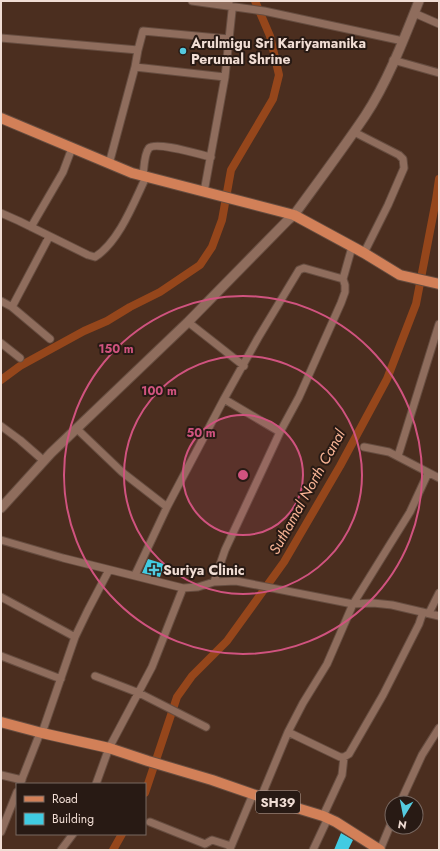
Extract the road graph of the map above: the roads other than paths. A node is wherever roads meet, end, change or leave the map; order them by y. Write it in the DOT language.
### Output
graph roads {
  1 [pos="192,1"];
  2 [pos="419,1"];
  3 [pos="229,3"];
  4 [pos="414,13"];
  5 [pos="439,24"];
  6 [pos="1,38"];
  7 [pos="229,39"];
  8 [pos="403,41"];
  9 [pos="138,50"];
  10 [pos="393,60"];
  11 [pos="135,67"];
  12 [pos="439,73"];
  13 [pos="225,77"];
  14 [pos="1,118"];
  15 [pos="354,132"];
  16 [pos="72,148"];
  17 [pos="211,157"];
  18 [pos="109,164"];
  19 [pos="145,176"];
  20 [pos="204,192"];
  21 [pos="1,213"];
  22 [pos="294,215"];
  23 [pos="30,227"];
  24 [pos="49,237"];
  25 [pos="352,247"];
  26 [pos="364,253"];
  27 [pos="343,279"];
  28 [pos="436,284"];
  29 [pos="1,301"];
  30 [pos="12,307"];
  31 [pos="188,322"];
  32 [pos="439,324"];
  33 [pos="50,339"];
  34 [pos="1,343"];
  35 [pos="20,358"];
  36 [pos="244,366"];
  37 [pos="224,399"];
  38 [pos="1,426"];
  39 [pos="77,429"];
  40 [pos="280,432"];
  41 [pos="364,447"];
  42 [pos="398,456"];
  43 [pos="44,461"];
  44 [pos="428,473"];
  45 [pos="439,478"];
  46 [pos="1,508"];
  47 [pos="167,508"];
  48 [pos="1,540"];
  49 [pos="109,570"];
  50 [pos="135,575"];
  51 [pos="214,582"];
  52 [pos="183,588"];
  53 [pos="439,592"];
  54 [pos="1,597"];
  55 [pos="353,604"];
  56 [pos="426,613"];
  57 [pos="439,616"];
  58 [pos="75,637"];
  59 [pos="1,656"];
  60 [pos="95,676"];
  61 [pos="61,679"];
  62 [pos="139,693"];
  63 [pos="1,722"];
  64 [pos="206,728"];
  65 [pos="439,728"];
  66 [pos="288,732"];
  67 [pos="41,733"];
  68 [pos="109,748"];
  69 [pos="344,757"];
  70 [pos="1,775"];
  71 [pos="21,782"];
  72 [pos="96,783"];
  73 [pos="16,794"];
  74 [pos="257,795"];
  75 [pos="404,795"];
  76 [pos="325,817"];
  77 [pos="150,822"];
  78 [pos="1,832"];
  79 [pos="72,835"];
  80 [pos="386,835"];
  81 [pos="230,848"];
  82 [pos="61,850"];
  83 [pos="313,850"];
  84 [pos="380,850"];
  1 -- 3 [label="street"];
  2 -- 4 [label="street"];
  3 -- 7 [label="street"];
  3 -- 8 [label="street"];
  4 -- 5 [label="street"];
  4 -- 8 [label="street"];
  6 -- 9 [label="street"];
  7 -- 9 [label="street"];
  7 -- 13 [label="street"];
  8 -- 10 [label="street"];
  9 -- 11 [label="street"];
  10 -- 12 [label="street"];
  10 -- 15 [label="street"];
  11 -- 13 [label="street"];
  11 -- 18 [label="street"];
  13 -- 17 [label="street"];
  14 -- 16 [label="main road"];
  15 -- 22 [label="street"];
  15 -- 26 [label="street"];
  16 -- 18 [label="main road"];
  16 -- 23 [label="street"];
  17 -- 19 [label="street"];
  17 -- 20 [label="street"];
  18 -- 19 [label="main road"];
  19 -- 20 [label="main road"];
  19 -- 24 [label="street"];
  20 -- 22 [label="main road"];
  21 -- 23 [label="street"];
  22 -- 25 [label="main road"];
  22 -- 31 [label="street"];
  23 -- 24 [label="street"];
  24 -- 30 [label="street"];
  25 -- 26 [label="main road"];
  25 -- 27 [label="street"];
  26 -- 28 [label="main road"];
  27 -- 36 [label="street"];
  27 -- 40 [label="street"];
  29 -- 30 [label="street"];
  30 -- 33 [label="street"];
  31 -- 36 [label="street"];
  31 -- 39 [label="street"];
  32 -- 42 [label="street"];
  34 -- 35 [label="street"];
  36 -- 37 [label="street"];
  37 -- 40 [label="street"];
  37 -- 47 [label="street"];
  38 -- 43 [label="street"];
  39 -- 43 [label="street"];
  39 -- 47 [label="street"];
  40 -- 51 [label="street"];
  41 -- 42 [label="street"];
  42 -- 44 [label="street"];
  43 -- 46 [label="street"];
  44 -- 45 [label="street"];
  44 -- 55 [label="street"];
  47 -- 50 [label="street"];
  48 -- 49 [label="street"];
  49 -- 50 [label="street"];
  49 -- 58 [label="street"];
  50 -- 52 [label="street"];
  51 -- 52 [label="street"];
  51 -- 55 [label="street"];
  52 -- 62 [label="street"];
  53 -- 56 [label="street"];
  54 -- 58 [label="street"];
  55 -- 56 [label="street"];
  55 -- 66 [label="street"];
  56 -- 57 [label="street"];
  56 -- 69 [label="street"];
  58 -- 61 [label="street"];
  59 -- 61 [label="street"];
  60 -- 62 [label="street"];
  61 -- 67 [label="street"];
  62 -- 64 [label="street"];
  62 -- 68 [label="street"];
  63 -- 67 [label="main road, SH39"];
  65 -- 75 [label="street"];
  66 -- 69 [label="street"];
  66 -- 74 [label="street"];
  67 -- 68 [label="main road, SH39"];
  67 -- 71 [label="street"];
  68 -- 72 [label="street"];
  68 -- 74 [label="main road, SH39"];
  69 -- 76 [label="street"];
  70 -- 71 [label="street"];
  73 -- 78 [label="street"];
  74 -- 76 [label="main road, SH39"];
  74 -- 81 [label="street"];
  76 -- 83 [label="street"];
  76 -- 84 [label="main road, SH39"];
  77 -- 81 [label="street"];
  79 -- 82 [label="street"];
  80 -- 84 [label="street"];
}
